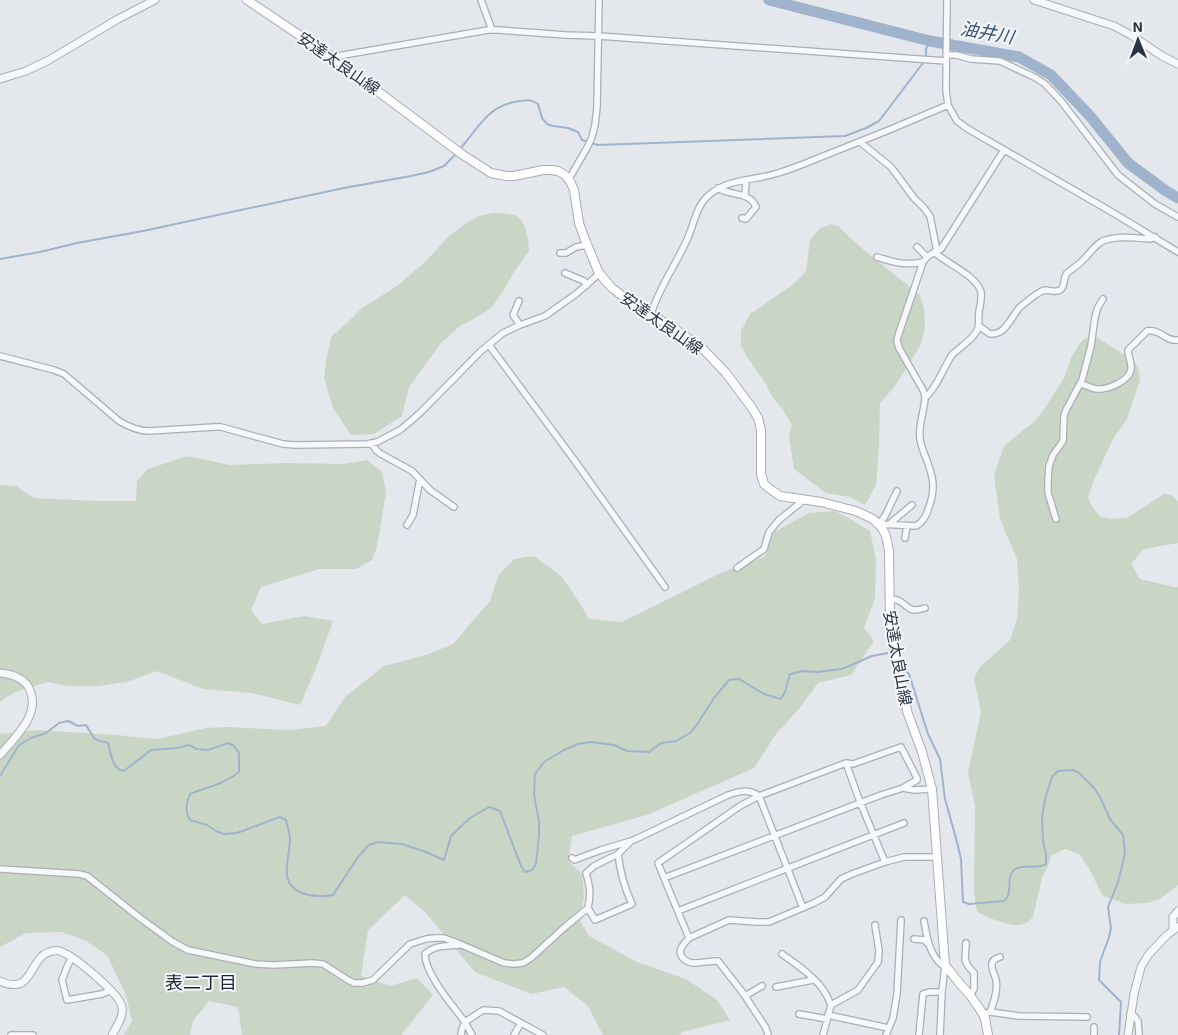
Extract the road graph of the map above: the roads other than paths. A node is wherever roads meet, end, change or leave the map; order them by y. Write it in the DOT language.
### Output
graph roads {
  1 [pos="155,0"];
  2 [pos="248,0"];
  3 [pos="481,0"];
  4 [pos="600,0"];
  5 [pos="947,0"];
  6 [pos="1034,0"];
  7 [pos="492,30"];
  8 [pos="599,36"];
  9 [pos="946,55"];
  10 [pos="332,57"];
  11 [pos="1178,64"];
  12 [pos="0,79"];
  13 [pos="948,105"];
  14 [pos="860,142"];
  15 [pos="1004,150"];
  16 [pos="569,179"];
  17 [pos="746,180"];
  18 [pos="718,188"];
  19 [pos="745,196"];
  20 [pos="1178,217"];
  21 [pos="742,218"];
  22 [pos="1155,238"];
  23 [pos="587,245"];
  24 [pos="916,247"];
  25 [pos="936,252"];
  26 [pos="1178,252"];
  27 [pos="560,253"];
  28 [pos="877,257"];
  29 [pos="927,257"];
  30 [pos="923,262"];
  31 [pos="565,273"];
  32 [pos="600,273"];
  33 [pos="587,285"];
  34 [pos="1103,299"];
  35 [pos="520,301"];
  36 [pos="651,314"];
  37 [pos="520,325"];
  38 [pos="979,326"];
  39 [pos="1178,340"];
  40 [pos="488,345"];
  41 [pos="0,356"];
  42 [pos="1081,384"];
  43 [pos="925,398"];
  44 [pos="371,443"];
  45 [pos="420,479"];
  46 [pos="897,491"];
  47 [pos="805,499"];
  48 [pos="912,505"];
  49 [pos="454,507"];
  50 [pos="1056,519"];
  51 [pos="879,524"];
  52 [pos="888,524"];
  53 [pos="408,525"];
  54 [pos="907,526"];
  55 [pos="905,538"];
  56 [pos="737,568"];
  57 [pos="666,587"];
  58 [pos="889,600"];
  59 [pos="925,608"];
  60 [pos="0,673"];
  61 [pos="0,755"];
  62 [pos="846,763"];
  63 [pos="903,788"];
  64 [pos="932,789"];
  65 [pos="759,796"];
  66 [pos="860,802"];
  67 [pos="904,822"];
  68 [pos="874,835"];
  69 [pos="774,836"];
  70 [pos="631,841"];
  71 [pos="618,854"];
  72 [pos="937,857"];
  73 [pos="572,858"];
  74 [pos="884,862"];
  75 [pos="787,868"];
  76 [pos="0,869"];
  77 [pos="664,878"];
  78 [pos="588,908"];
  79 [pos="803,908"];
  80 [pos="678,911"];
  81 [pos="1178,911"];
  82 [pos="901,920"];
  83 [pos="924,921"];
  84 [pos="875,925"];
  85 [pos="1175,928"];
  86 [pos="689,938"];
  87 [pos="914,939"];
  88 [pos="927,942"];
  89 [pos="966,943"];
  90 [pos="461,944"];
  91 [pos="972,947"];
  92 [pos="966,951"];
  93 [pos="782,954"];
  94 [pos="72,957"];
  95 [pos="1000,957"];
  96 [pos="945,965"];
  97 [pos="814,980"];
  98 [pos="0,981"];
  99 [pos="762,986"];
  100 [pos="776,987"];
  101 [pos="112,990"];
  102 [pos="942,992"];
  103 [pos="970,995"];
  104 [pos="745,996"];
  105 [pos="831,1005"];
  106 [pos="799,1014"];
  107 [pos="987,1014"];
  108 [pos="1130,1014"];
  109 [pos="827,1017"];
  110 [pos="1087,1017"];
  111 [pos="464,1022"];
  112 [pos="521,1023"];
  113 [pos="1094,1027"];
  114 [pos="888,1028"];
  115 [pos="12,1035"];
  116 [pos="33,1035"];
  117 [pos="112,1035"];
  118 [pos="461,1035"];
  119 [pos="472,1035"];
  120 [pos="514,1035"];
  121 [pos="543,1035"];
  122 [pos="768,1035"];
  123 [pos="823,1035"];
  124 [pos="886,1035"];
  125 [pos="920,1035"];
  126 [pos="940,1035"];
  127 [pos="988,1035"];
  128 [pos="1094,1035"];
  129 [pos="1128,1035"];
  130 [pos="1139,1035"];
  1 -- 12 [label="street"];
  2 -- 10 [label="main road, 安達太良山線"];
  3 -- 7 [label="street"];
  4 -- 8 [label="street"];
  5 -- 9 [label="street"];
  6 -- 11 [label="street"];
  7 -- 8 [label="street"];
  7 -- 10 [label="street"];
  8 -- 9 [label="street"];
  8 -- 16 [label="street"];
  9 -- 13 [label="street"];
  9 -- 20 [label="street"];
  10 -- 16 [label="main road, 安達太良山線"];
  13 -- 14 [label="street"];
  13 -- 15 [label="street"];
  14 -- 17 [label="street"];
  14 -- 25 [label="street"];
  15 -- 22 [label="street"];
  15 -- 25 [label="street"];
  16 -- 23 [label="main road, 安達太良山線"];
  17 -- 18 [label="street"];
  17 -- 19 [label="street"];
  18 -- 19 [label="street"];
  18 -- 36 [label="street"];
  19 -- 21 [label="street"];
  22 -- 26 [label="street"];
  22 -- 38 [label="street"];
  23 -- 27 [label="street"];
  23 -- 32 [label="main road, 安達太良山線"];
  24 -- 29 [label="street"];
  25 -- 29 [label="street"];
  25 -- 38 [label="street"];
  28 -- 30 [label="street"];
  29 -- 30 [label="street"];
  30 -- 43 [label="street"];
  31 -- 33 [label="street"];
  32 -- 33 [label="street"];
  32 -- 36 [label="main road, 安達太良山線"];
  33 -- 37 [label="street"];
  34 -- 42 [label="street"];
  35 -- 37 [label="street"];
  36 -- 47 [label="main road, 安達太良山線"];
  37 -- 40 [label="street"];
  38 -- 43 [label="street"];
  39 -- 42 [label="street"];
  40 -- 44 [label="street"];
  40 -- 57 [label="street"];
  41 -- 44 [label="street"];
  42 -- 50 [label="street"];
  43 -- 54 [label="street"];
  44 -- 45 [label="street"];
  45 -- 49 [label="street"];
  45 -- 53 [label="street"];
  46 -- 51 [label="street"];
  47 -- 51 [label="main road, 安達太良山線"];
  47 -- 56 [label="street"];
  48 -- 52 [label="street"];
  51 -- 52 [label="street"];
  51 -- 58 [label="main road, 安達太良山線"];
  52 -- 54 [label="street"];
  54 -- 55 [label="street"];
  58 -- 59 [label="street"];
  58 -- 64 [label="main road, 安達太良山線"];
  60 -- 61 [label="street"];
  62 -- 63 [label="street"];
  62 -- 65 [label="street"];
  62 -- 66 [label="street"];
  63 -- 64 [label="street"];
  63 -- 66 [label="street"];
  64 -- 72 [label="main road, 安達太良山線"];
  65 -- 69 [label="street"];
  65 -- 70 [label="street"];
  65 -- 77 [label="street"];
  66 -- 68 [label="street"];
  66 -- 69 [label="street"];
  67 -- 68 [label="street"];
  68 -- 74 [label="street"];
  68 -- 75 [label="street"];
  69 -- 75 [label="street"];
  69 -- 77 [label="street"];
  70 -- 71 [label="street"];
  70 -- 73 [label="street"];
  71 -- 78 [label="street"];
  71 -- 78 [label="street"];
  72 -- 74 [label="street"];
  72 -- 96 [label="main road, 安達太良山線"];
  74 -- 79 [label="street"];
  75 -- 79 [label="street"];
  75 -- 80 [label="street"];
  76 -- 90 [label="street"];
  77 -- 80 [label="street"];
  78 -- 90 [label="street"];
  79 -- 86 [label="street"];
  80 -- 86 [label="street"];
  81 -- 85 [label="street"];
  82 -- 114 [label="street"];
  83 -- 88 [label="street"];
  84 -- 105 [label="street"];
  85 -- 108 [label="street"];
  86 -- 104 [label="street"];
  87 -- 88 [label="street"];
  88 -- 96 [label="street"];
  89 -- 92 [label="street"];
  90 -- 111 [label="street"];
  91 -- 92 [label="street"];
  92 -- 103 [label="street"];
  93 -- 97 [label="street"];
  94 -- 98 [label="street"];
  94 -- 101 [label="street"];
  94 -- 101 [label="street"];
  95 -- 107 [label="street"];
  96 -- 102 [label="street"];
  96 -- 103 [label="main road"];
  97 -- 100 [label="street"];
  97 -- 105 [label="street"];
  99 -- 104 [label="street"];
  101 -- 117 [label="street"];
  102 -- 125 [label="street"];
  102 -- 126 [label="street"];
  103 -- 107 [label="main road"];
  104 -- 122 [label="street"];
  105 -- 109 [label="street"];
  106 -- 109 [label="street"];
  107 -- 110 [label="street"];
  107 -- 127 [label="main road"];
  108 -- 129 [label="street"];
  108 -- 130 [label="street"];
  109 -- 114 [label="street"];
  109 -- 123 [label="street"];
  111 -- 112 [label="street"];
  111 -- 118 [label="street"];
  111 -- 119 [label="street"];
  112 -- 120 [label="street"];
  112 -- 121 [label="street"];
  113 -- 128 [label="street"];
  114 -- 124 [label="street"];
  115 -- 116 [label="street"];
}
